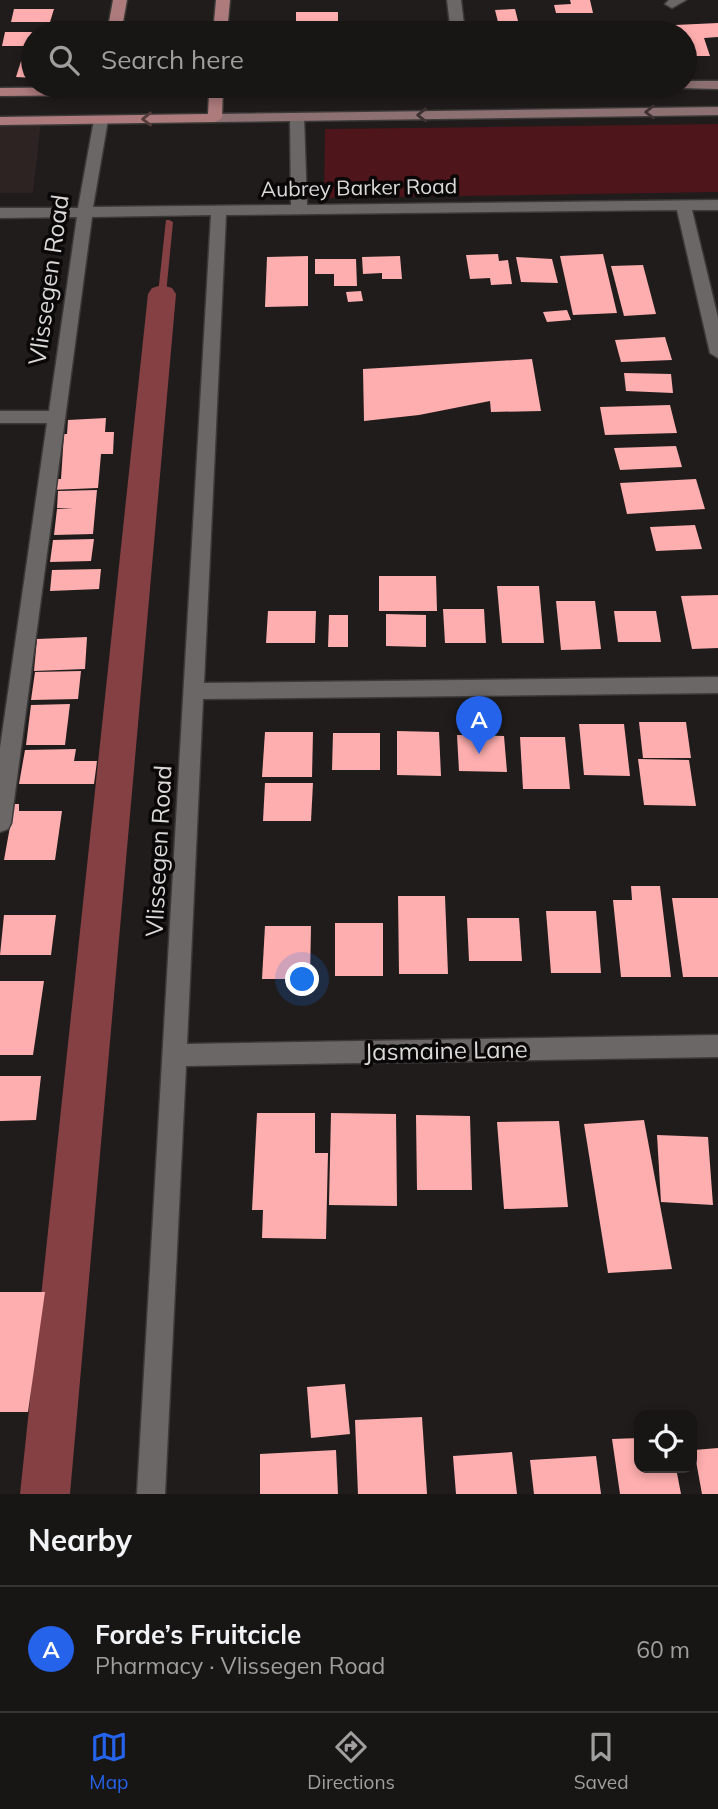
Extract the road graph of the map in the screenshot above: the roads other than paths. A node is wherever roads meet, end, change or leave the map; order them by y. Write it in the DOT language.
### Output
graph roads {
  1 [pos="120,0"];
  2 [pos="223,0"];
  3 [pos="454,0"];
  4 [pos="116,21"];
  5 [pos="221,21"];
  6 [pos="457,21"];
  7 [pos="697,85"];
  8 [pos="718,85"];
  9 [pos="21,91"];
  10 [pos="0,92"];
  11 [pos="105,98"];
  12 [pos="215,98"];
  13 [pos="718,111"];
  14 [pos="297,117"];
  15 [pos="215,118"];
  16 [pos="101,120"];
  17 [pos="0,121"];
  18 [pos="683,205"];
  19 [pos="718,205"];
  20 [pos="219,210"];
  21 [pos="299,210"];
  22 [pos="85,212"];
  23 [pos="0,213"];
  24 [pos="718,353"];
  25 [pos="0,417"];
  26 [pos="56,417"];
  27 [pos="21,672"];
  28 [pos="0,674"];
  29 [pos="718,685"];
  30 [pos="193,691"];
  31 [pos="0,823"];
  32 [pos="718,1046"];
  33 [pos="174,1055"];
  34 [pos="151,1494"];
  1 -- 4 [label="main road"];
  2 -- 5 [label="main road"];
  3 -- 6 [label="street"];
  7 -- 8 [label="main road"];
  9 -- 10 [label="main road"];
  11 -- 16 [label="main road"];
  12 -- 15 [label="main road"];
  13 -- 14 [label="main road, one-way"];
  14 -- 15 [label="main road"];
  14 -- 21 [label="street"];
  15 -- 16 [label="main road, one-way"];
  16 -- 17 [label="main road"];
  16 -- 22 [label="street, Vlissegen Road"];
  18 -- 19 [label="street, Aubrey Barker Road"];
  18 -- 21 [label="street, Aubrey Barker Road"];
  18 -- 24 [label="street"];
  20 -- 21 [label="street, Aubrey Barker Road"];
  20 -- 22 [label="street, Aubrey Barker Road"];
  20 -- 30 [label="street, Vlissegen Road"];
  22 -- 23 [label="street, Aubrey Barker Road"];
  22 -- 26 [label="street, Vlissegen Road"];
  25 -- 26 [label="street"];
  26 -- 27 [label="street, Vlissegen Road"];
  27 -- 28 [label="street"];
  27 -- 31 [label="street, Vlissegen Road"];
  29 -- 30 [label="street"];
  30 -- 33 [label="street, Vlissegen Road"];
  32 -- 33 [label="street, Jasmaine Lane"];
  33 -- 34 [label="street, Vlissegen Road"];
}
